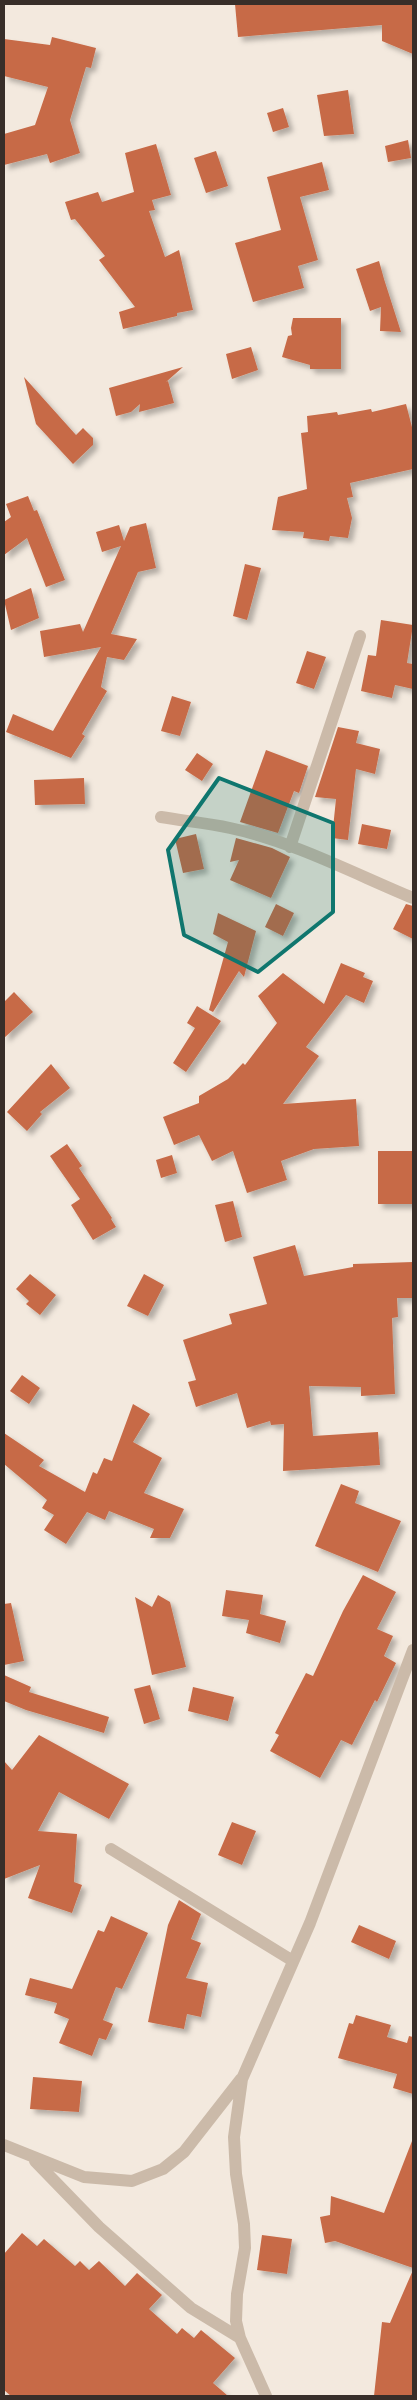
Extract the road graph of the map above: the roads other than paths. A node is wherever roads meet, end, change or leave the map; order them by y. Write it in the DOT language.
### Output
graph roads {
  1 [pos="360,636"];
  2 [pos="162,817"];
  3 [pos="290,847"];
  4 [pos="413,898"];
  5 [pos="413,1650"];
  6 [pos="111,1849"];
  7 [pos="293,1961"];
  8 [pos="242,2079"];
  9 [pos="4,2144"];
  10 [pos="30,2156"];
  11 [pos="240,2338"];
  12 [pos="266,2396"];
  1 -- 3 [label="street"];
  2 -- 3 [label="street"];
  3 -- 4 [label="street"];
  5 -- 7 [label="street"];
  6 -- 7 [label="street"];
  7 -- 8 [label="street"];
  8 -- 10 [label="street"];
  8 -- 11 [label="street"];
  9 -- 10 [label="street"];
  10 -- 11 [label="street"];
  11 -- 12 [label="street"];
}
